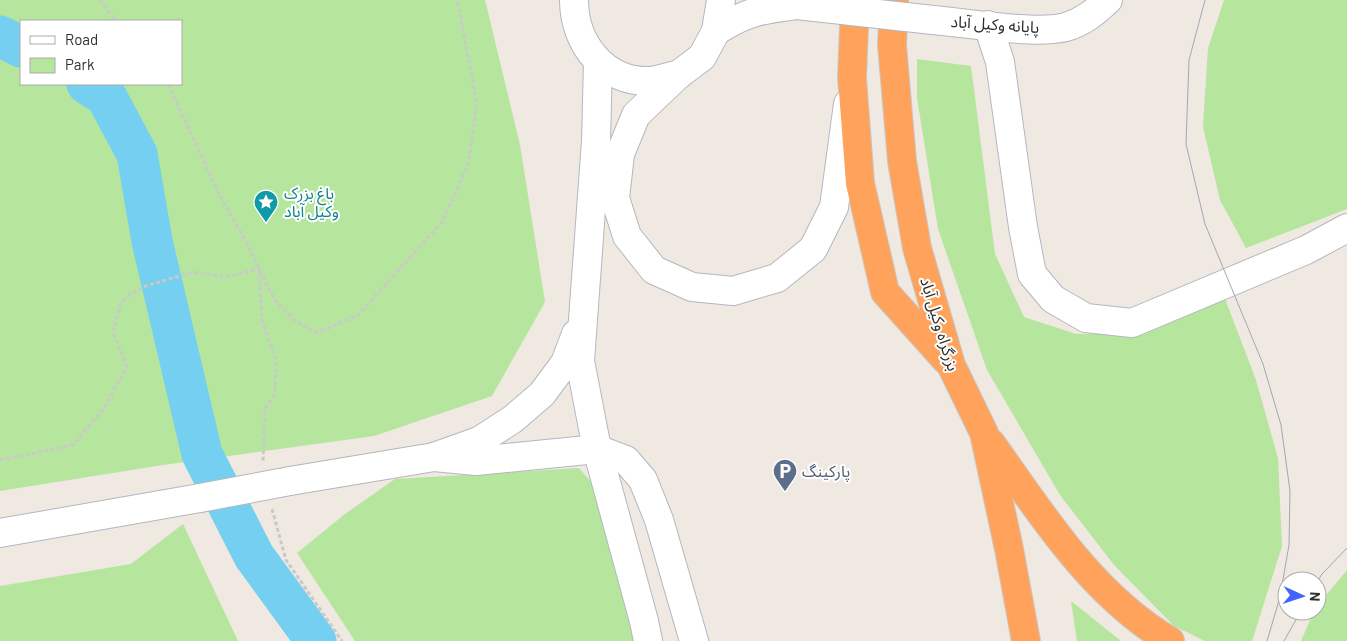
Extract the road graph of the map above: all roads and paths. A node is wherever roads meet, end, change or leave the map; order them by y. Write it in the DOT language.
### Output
graph roads {
  1 [pos="100,0"];
  2 [pos="455,0"];
  3 [pos="574,0"];
  4 [pos="721,0"];
  5 [pos="856,0"];
  6 [pos="894,0"];
  7 [pos="1108,0"];
  8 [pos="115,20"];
  9 [pos="988,25"];
  10 [pos="1024,29"];
  11 [pos="716,31"];
  12 [pos="598,62"];
  13 [pos="1000,62"];
  14 [pos="678,74"];
  15 [pos="852,78"];
  16 [pos="168,85"];
  17 [pos="1347,228"];
  18 [pos="259,269"];
  19 [pos="581,318"];
  20 [pos="951,365"];
  21 [pos="984,433"];
  22 [pos="597,449"];
  23 [pos="434,456"];
  24 [pos="0,460"];
  25 [pos="263,466"];
  26 [pos="270,504"];
  27 [pos="0,533"];
  28 [pos="342,641"];
  29 [pos="648,641"];
  30 [pos="694,641"];
  31 [pos="1026,641"];
  32 [pos="1170,641"];
  1 -- 8 [label="path"];
  2 -- 18 [label="path"];
  3 -- 12 [label="street"];
  4 -- 11 [label="street"];
  5 -- 15 [label="highway"];
  6 -- 20 [label="highway, بزرگراه وکیل آباد"];
  7 -- 10 [label="street, پایانه وکیل آباد"];
  9 -- 10 [label="street, پایانه وکیل آباد"];
  9 -- 11 [label="street, پایانه وکیل آباد, bridge"];
  9 -- 13 [label="street"];
  10 -- 13 [label="street"];
  11 -- 14 [label="street"];
  12 -- 14 [label="street"];
  12 -- 19 [label="street"];
  13 -- 17 [label="street"];
  14 -- 15 [label="street"];
  15 -- 20 [label="highway"];
  16 -- 18 [label="path"];
  18 -- 24 [label="path"];
  18 -- 25 [label="path"];
  19 -- 22 [label="street"];
  19 -- 23 [label="street"];
  20 -- 21 [label="highway, بزرگراه وکیل آباد"];
  21 -- 31 [label="highway, بزرگراه وکیل آباد"];
  21 -- 32 [label="highway"];
  22 -- 23 [label="street"];
  22 -- 29 [label="street"];
  22 -- 30 [label="street"];
  23 -- 27 [label="street, bridge"];
  26 -- 28 [label="path"];
}
